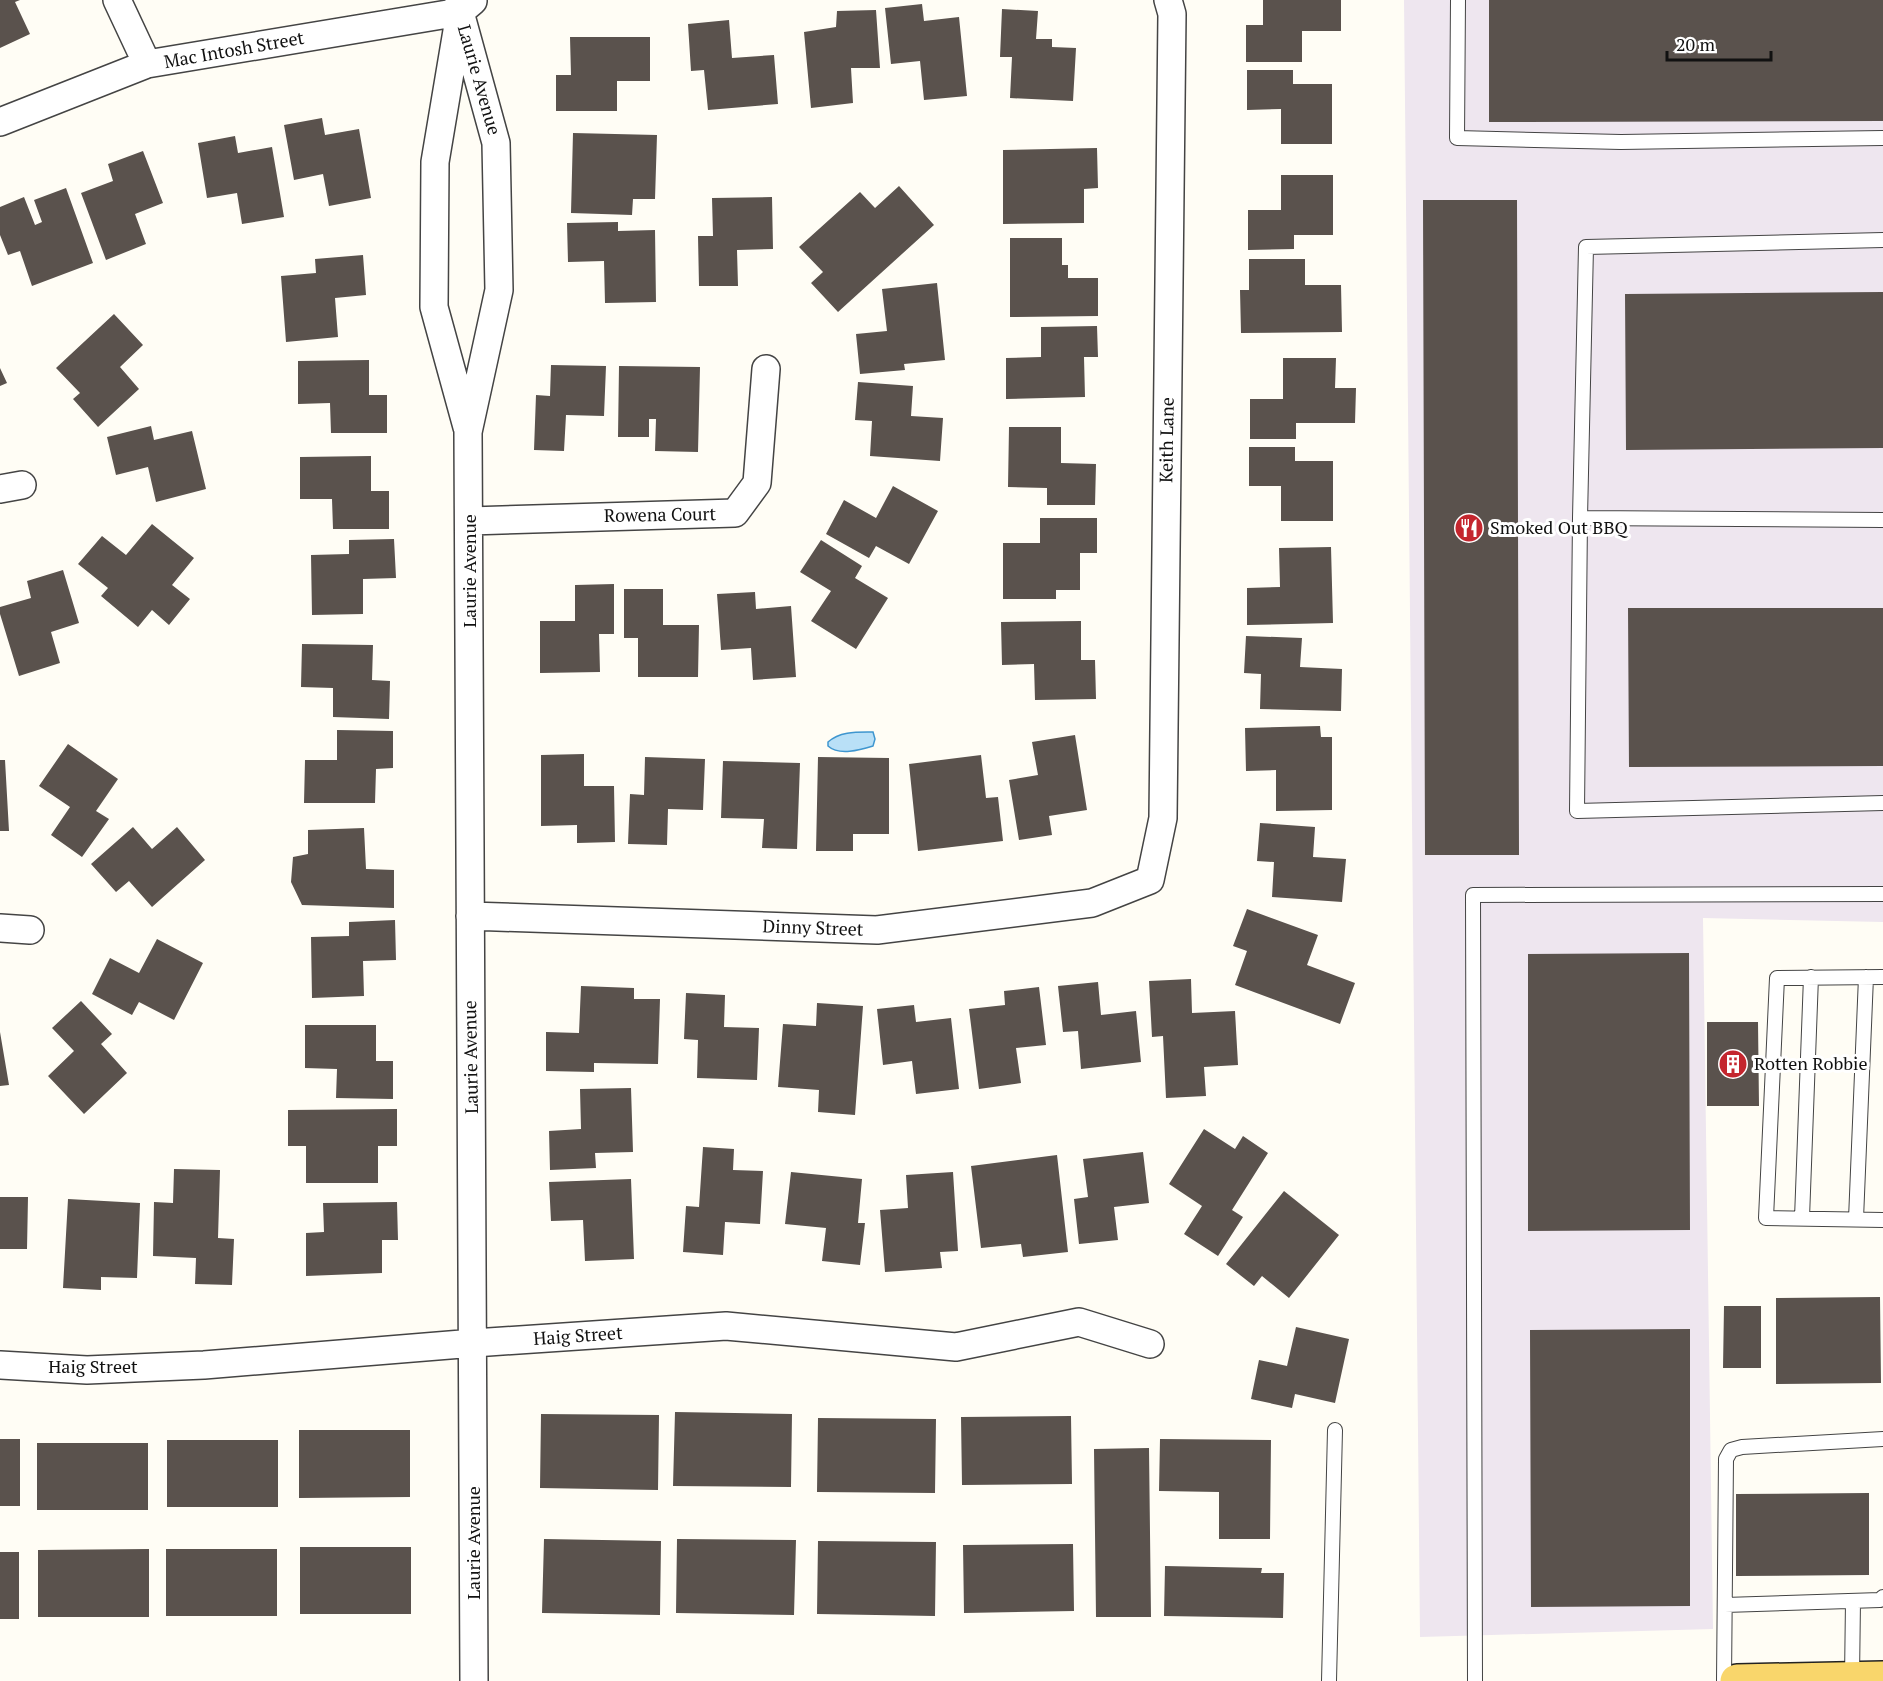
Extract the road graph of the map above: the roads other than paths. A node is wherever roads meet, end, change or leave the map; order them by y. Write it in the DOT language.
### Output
graph roads {
  1 [pos="117,0"];
  2 [pos="1168,0"];
  3 [pos="1458,0"];
  4 [pos="464,4"];
  5 [pos="147,64"];
  6 [pos="0,122"];
  7 [pos="1883,138"];
  8 [pos="1883,240"];
  9 [pos="766,369"];
  10 [pos="468,432"];
  11 [pos="1580,518"];
  12 [pos="470,520"];
  13 [pos="1883,520"];
  14 [pos="1883,803"];
  15 [pos="1150,880"];
  16 [pos="1883,894"];
  17 [pos="470,916"];
  18 [pos="0,928"];
  19 [pos="30,930"];
  20 [pos="1811,977"];
  21 [pos="1866,977"];
  22 [pos="1883,977"];
  23 [pos="1802,1218"];
  24 [pos="1856,1219"];
  25 [pos="1883,1220"];
  26 [pos="474,1342"];
  27 [pos="1150,1344"];
  28 [pos="0,1365"];
  29 [pos="1335,1430"];
  30 [pos="1883,1439"];
  31 [pos="1883,1598"];
  32 [pos="1853,1601"];
  33 [pos="1725,1605"];
  34 [pos="1867,1678"];
  35 [pos="474,1681"];
  36 [pos="1329,1681"];
  37 [pos="1475,1681"];
  38 [pos="1724,1681"];
  39 [pos="1737,1681"];
  1 -- 5 [label="street"];
  2 -- 15 [label="street, Keith Lane"];
  3 -- 7 [label="lane"];
  4 -- 5 [label="street, Mac Intosh Street"];
  4 -- 10 [label="street, Laurie Avenue"];
  4 -- 10 [label="street, Laurie Avenue"];
  5 -- 6 [label="street, Mac Intosh Street"];
  8 -- 11 [label="lane"];
  9 -- 12 [label="street, Rowena Court"];
  10 -- 12 [label="street, Laurie Avenue"];
  11 -- 13 [label="lane"];
  11 -- 14 [label="lane"];
  12 -- 17 [label="street, Laurie Avenue"];
  15 -- 17 [label="street, Dinny Street"];
  16 -- 37 [label="lane"];
  17 -- 26 [label="street, Laurie Avenue"];
  18 -- 19 [label="street"];
  20 -- 21 [label="lane"];
  20 -- 23 [label="lane"];
  20 -- 23 [label="lane"];
  21 -- 22 [label="lane"];
  21 -- 24 [label="lane"];
  23 -- 24 [label="lane"];
  24 -- 25 [label="lane"];
  26 -- 27 [label="street, Haig Street"];
  26 -- 28 [label="street, Haig Street"];
  26 -- 35 [label="street, Laurie Avenue"];
  29 -- 36 [label="lane"];
  30 -- 33 [label="lane"];
  31 -- 32 [label="lane"];
  32 -- 33 [label="lane"];
  32 -- 34 [label="lane"];
  33 -- 38 [label="lane"];
  34 -- 39 [label="main road"];
}
